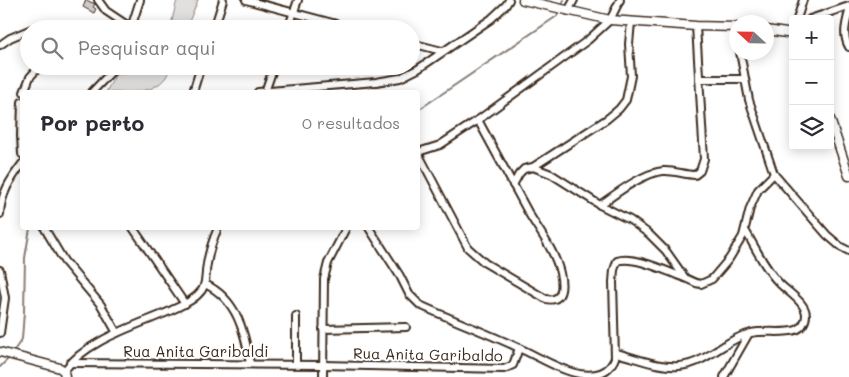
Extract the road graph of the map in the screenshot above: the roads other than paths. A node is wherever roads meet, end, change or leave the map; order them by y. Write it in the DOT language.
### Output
graph roads {
  1 [pos="98,0"];
  2 [pos="140,0"];
  3 [pos="224,0"];
  4 [pos="246,0"];
  5 [pos="298,0"];
  6 [pos="509,0"];
  7 [pos="523,0"];
  8 [pos="574,0"];
  9 [pos="620,0"];
  10 [pos="803,0"];
  11 [pos="540,2"];
  12 [pos="849,6"];
  13 [pos="568,11"];
  14 [pos="849,11"];
  15 [pos="294,13"];
  16 [pos="798,15"];
  17 [pos="822,15"];
  18 [pos="119,20"];
  19 [pos="134,20"];
  20 [pos="217,20"];
  21 [pos="291,20"];
  22 [pos="321,20"];
  23 [pos="610,20"];
  24 [pos="631,22"];
  25 [pos="696,26"];
  26 [pos="729,28"];
  27 [pos="774,31"];
  28 [pos="789,33"];
  29 [pos="20,34"];
  30 [pos="0,45"];
  31 [pos="420,45"];
  32 [pos="849,47"];
  33 [pos="442,51"];
  34 [pos="741,60"];
  35 [pos="420,68"];
  36 [pos="32,75"];
  37 [pos="108,75"];
  38 [pos="199,75"];
  39 [pos="270,75"];
  40 [pos="406,75"];
  41 [pos="699,79"];
  42 [pos="745,80"];
  43 [pos="25,90"];
  44 [pos="94,90"];
  45 [pos="194,90"];
  46 [pos="262,90"];
  47 [pos="284,90"];
  48 [pos="478,120"];
  49 [pos="834,131"];
  50 [pos="420,151"];
  51 [pos="420,156"];
  52 [pos="533,166"];
  53 [pos="20,167"];
  54 [pos="774,174"];
  55 [pos="849,176"];
  56 [pos="513,185"];
  57 [pos="600,205"];
  58 [pos="0,214"];
  59 [pos="45,230"];
  60 [pos="134,230"];
  61 [pos="217,230"];
  62 [pos="345,230"];
  63 [pos="370,230"];
  64 [pos="745,230"];
  65 [pos="849,251"];
  66 [pos="0,270"];
  67 [pos="685,278"];
  68 [pos="205,284"];
  69 [pos="185,304"];
  70 [pos="296,316"];
  71 [pos="406,327"];
  72 [pos="323,329"];
  73 [pos="0,333"];
  74 [pos="117,333"];
  75 [pos="749,334"];
  76 [pos="519,348"];
  77 [pos="616,352"];
  78 [pos="2,353"];
  79 [pos="70,363"];
  80 [pos="250,364"];
  81 [pos="296,364"];
  82 [pos="322,365"];
  83 [pos="63,372"];
  84 [pos="323,377"];
  85 [pos="724,377"];
  1 -- 18 [label="street"];
  2 -- 19 [label="street"];
  3 -- 20 [label="street"];
  4 -- 15 [label="street"];
  5 -- 15 [label="street"];
  6 -- 33 [label="street"];
  7 -- 11 [label="street"];
  8 -- 13 [label="street"];
  9 -- 23 [label="street"];
  10 -- 16 [label="street"];
  11 -- 13 [label="street"];
  12 -- 17 [label="street"];
  13 -- 23 [label="street"];
  14 -- 32 [label="street"];
  15 -- 21 [label="street"];
  15 -- 22 [label="street"];
  23 -- 24 [label="street"];
  23 -- 48 [label="street"];
  24 -- 25 [label="street"];
  24 -- 52 [label="street"];
  25 -- 26 [label="street"];
  25 -- 41 [label="street"];
  27 -- 28 [label="street"];
  29 -- 30 [label="street"];
  31 -- 33 [label="street"];
  33 -- 35 [label="street"];
  34 -- 42 [label="street"];
  36 -- 43 [label="street"];
  37 -- 44 [label="street"];
  38 -- 45 [label="street"];
  39 -- 46 [label="street"];
  40 -- 47 [label="street"];
  41 -- 42 [label="street"];
  41 -- 57 [label="street"];
  42 -- 54 [label="street"];
  48 -- 50 [label="street"];
  48 -- 56 [label="street"];
  49 -- 55 [label="street"];
  51 -- 56 [label="street"];
  52 -- 56 [label="street"];
  52 -- 57 [label="street"];
  53 -- 58 [label="street"];
  54 -- 64 [label="street"];
  54 -- 65 [label="street"];
  57 -- 67 [label="street"];
  59 -- 74 [label="street"];
  60 -- 69 [label="street"];
  61 -- 68 [label="street"];
  62 -- 72 [label="street"];
  63 -- 76 [label="street"];
  64 -- 67 [label="street"];
  64 -- 75 [label="street"];
  66 -- 73 [label="street"];
  67 -- 77 [label="street"];
  68 -- 69 [label="street"];
  68 -- 80 [label="street"];
  69 -- 74 [label="street"];
  70 -- 81 [label="street"];
  71 -- 72 [label="street"];
  72 -- 82 [label="street"];
  74 -- 79 [label="street"];
  75 -- 77 [label="street"];
  75 -- 85 [label="street"];
  76 -- 77 [label="street"];
  76 -- 82 [label="street, Rua Anita Garibaldo"];
  78 -- 83 [label="street"];
  79 -- 80 [label="street, Rua Anita Garibaldi"];
  79 -- 83 [label="street"];
  80 -- 81 [label="street, Rua Anita Garibaldi"];
  81 -- 82 [label="street, Rua Anita Garibaldi"];
  82 -- 84 [label="street"];
}
